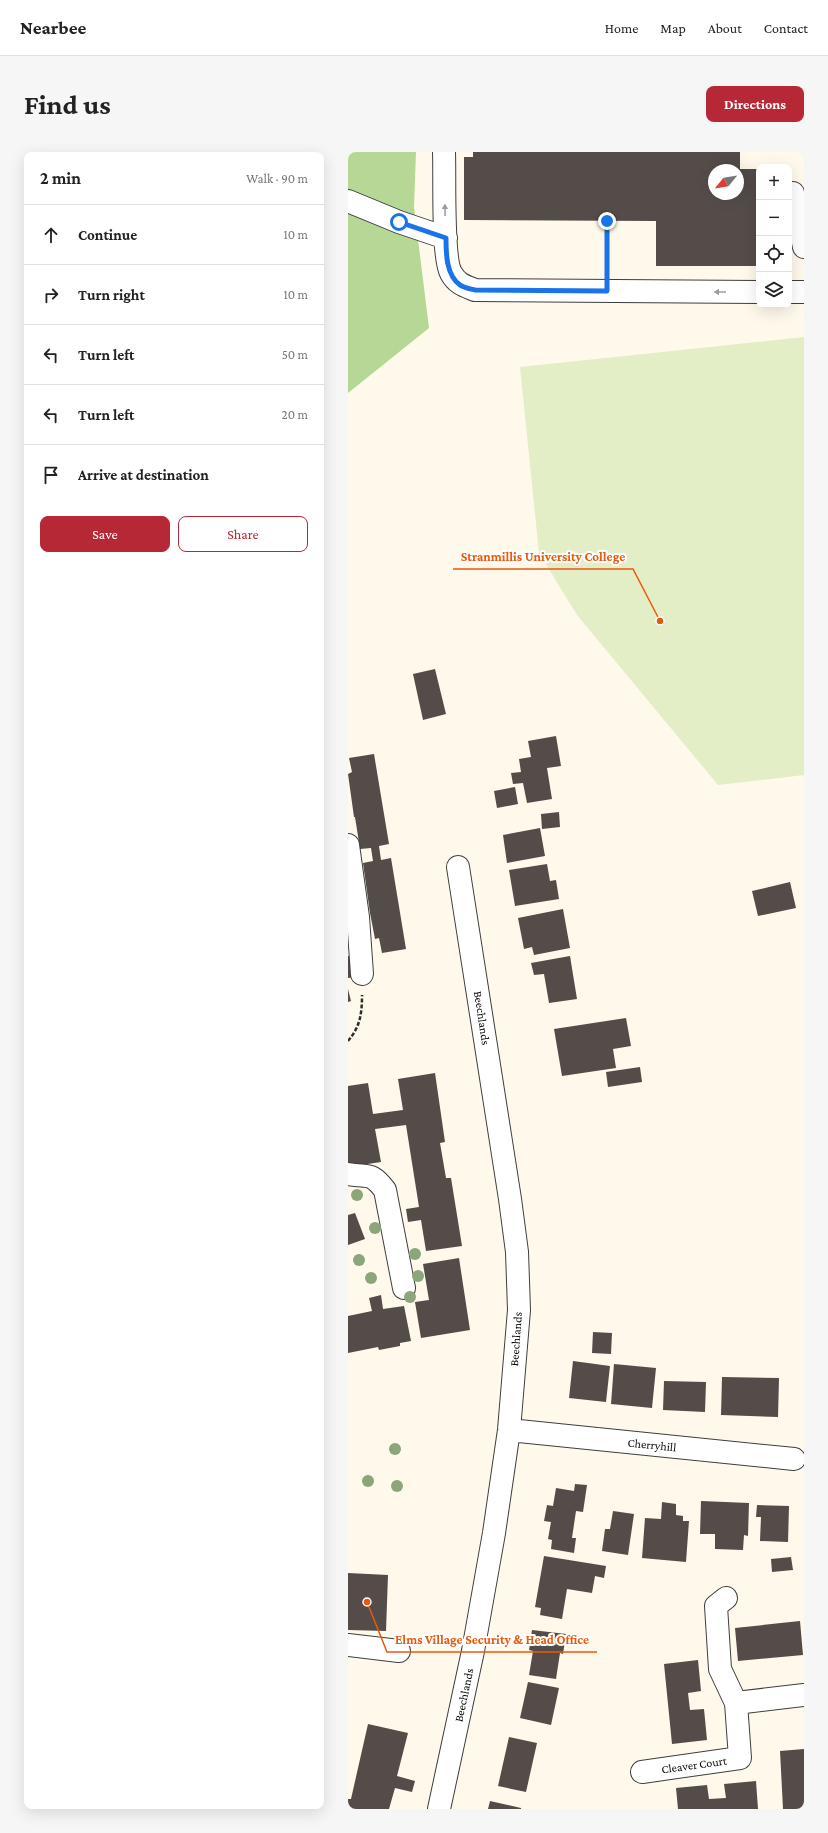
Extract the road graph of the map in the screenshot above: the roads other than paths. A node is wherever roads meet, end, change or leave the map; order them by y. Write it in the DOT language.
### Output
graph roads {
  1 [pos="444,152"];
  2 [pos="793,193"];
  3 [pos="348,201"];
  4 [pos="446,238"];
  5 [pos="804,247"];
  6 [pos="756,292"];
  7 [pos="792,292"];
  8 [pos="804,292"];
  9 [pos="348,845"];
  10 [pos="458,867"];
  11 [pos="362,974"];
  12 [pos="348,1174"];
  13 [pos="404,1288"];
  14 [pos="509,1430"];
  15 [pos="794,1459"];
  16 [pos="726,1598"];
  17 [pos="348,1645"];
  18 [pos="399,1651"];
  19 [pos="804,1695"];
  20 [pos="736,1703"];
  21 [pos="642,1772"];
  22 [pos="439,1809"];
  4 -- 1 [label="street, one-way"];
  2 -- 5 [label="street"];
  3 -- 4 [label="street"];
  6 -- 4 [label="street, one-way"];
  7 -- 8 [label="street"];
  9 -- 11 [label="street"];
  10 -- 14 [label="street, Beechlands"];
  12 -- 13 [label="street"];
  14 -- 15 [label="street, Cherryhill"];
  14 -- 22 [label="street, Beechlands"];
  16 -- 20 [label="street, Cleaver Court"];
  17 -- 18 [label="street"];
  19 -- 20 [label="street"];
  20 -- 21 [label="street, Cleaver Court"];
}
